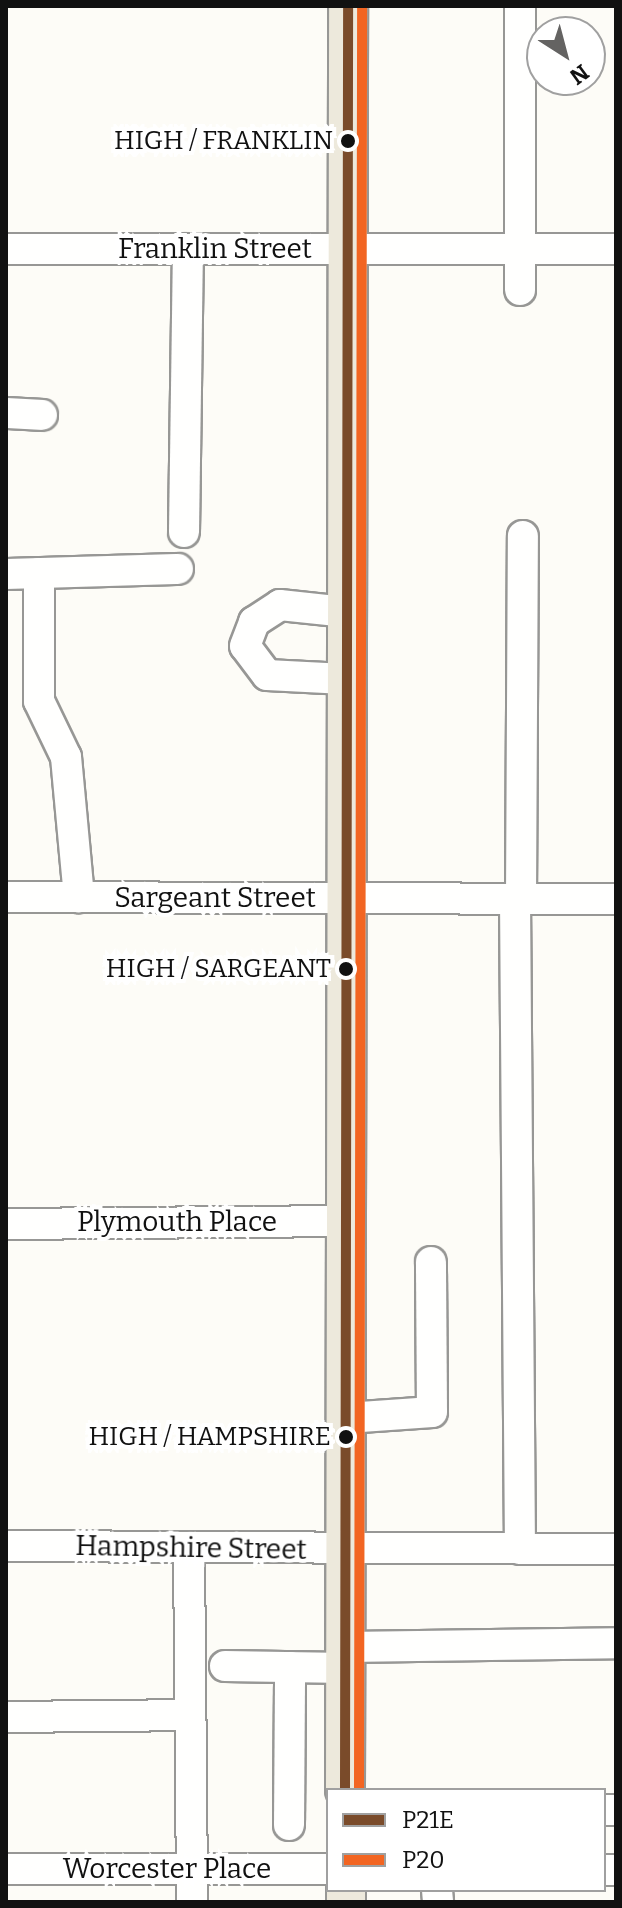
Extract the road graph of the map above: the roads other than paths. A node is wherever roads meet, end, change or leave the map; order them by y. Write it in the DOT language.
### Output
graph roads {
  1 [pos="348,6"];
  2 [pos="520,6"];
  3 [pos="346,248"];
  4 [pos="6,249"];
  5 [pos="188,249"];
  6 [pos="519,249"];
  7 [pos="616,249"];
  8 [pos="520,290"];
  9 [pos="6,413"];
  10 [pos="42,415"];
  11 [pos="184,532"];
  12 [pos="523,536"];
  13 [pos="178,569"];
  14 [pos="39,573"];
  15 [pos="6,574"];
  16 [pos="345,612"];
  17 [pos="345,679"];
  18 [pos="6,897"];
  19 [pos="79,897"];
  20 [pos="345,899"];
  21 [pos="518,899"];
  22 [pos="616,899"];
  23 [pos="348,1221"];
  24 [pos="6,1224"];
  25 [pos="431,1262"];
  26 [pos="347,1418"];
  27 [pos="6,1546"];
  28 [pos="189,1548"];
  29 [pos="347,1549"];
  30 [pos="520,1549"];
  31 [pos="616,1549"];
  32 [pos="616,1643"];
  33 [pos="346,1658"];
  34 [pos="225,1666"];
  35 [pos="290,1667"];
  36 [pos="190,1715"];
  37 [pos="6,1717"];
  38 [pos="345,1788"];
  39 [pos="289,1825"];
  40 [pos="6,1869"];
  41 [pos="192,1869"];
  42 [pos="326,1869"];
  43 [pos="192,1902"];
  1 -- 3 [label="main road"];
  2 -- 6 [label="street"];
  3 -- 5 [label="street, Franklin Street"];
  3 -- 6 [label="street, Franklin Street"];
  3 -- 16 [label="main road"];
  4 -- 5 [label="street, Franklin Street"];
  5 -- 11 [label="street"];
  6 -- 7 [label="street, Franklin Street"];
  6 -- 8 [label="street"];
  9 -- 10 [label="street"];
  12 -- 21 [label="street"];
  13 -- 14 [label="street"];
  14 -- 15 [label="street"];
  14 -- 19 [label="street"];
  16 -- 17 [label="main road"];
  16 -- 17 [label="street"];
  17 -- 20 [label="main road"];
  18 -- 19 [label="street, Sargeant Street"];
  19 -- 20 [label="street, Sargeant Street"];
  20 -- 21 [label="street, Sargeant Street"];
  20 -- 23 [label="main road"];
  21 -- 22 [label="street, Sargeant Street"];
  21 -- 30 [label="street"];
  23 -- 24 [label="street, Plymouth Place"];
  23 -- 26 [label="main road"];
  25 -- 26 [label="street"];
  26 -- 29 [label="main road"];
  27 -- 28 [label="street, Hampshire Street"];
  28 -- 29 [label="street, Hampshire Street"];
  28 -- 36 [label="street"];
  29 -- 30 [label="street, Hampshire Street"];
  29 -- 33 [label="main road"];
  30 -- 31 [label="street, Hampshire Street"];
  32 -- 33 [label="street"];
  33 -- 35 [label="street"];
  33 -- 38 [label="main road"];
  34 -- 35 [label="street"];
  35 -- 39 [label="street"];
  36 -- 37 [label="street"];
  36 -- 41 [label="street"];
  40 -- 41 [label="street, Worcester Place"];
  41 -- 42 [label="street, Worcester Place"];
  41 -- 43 [label="street"];
}
